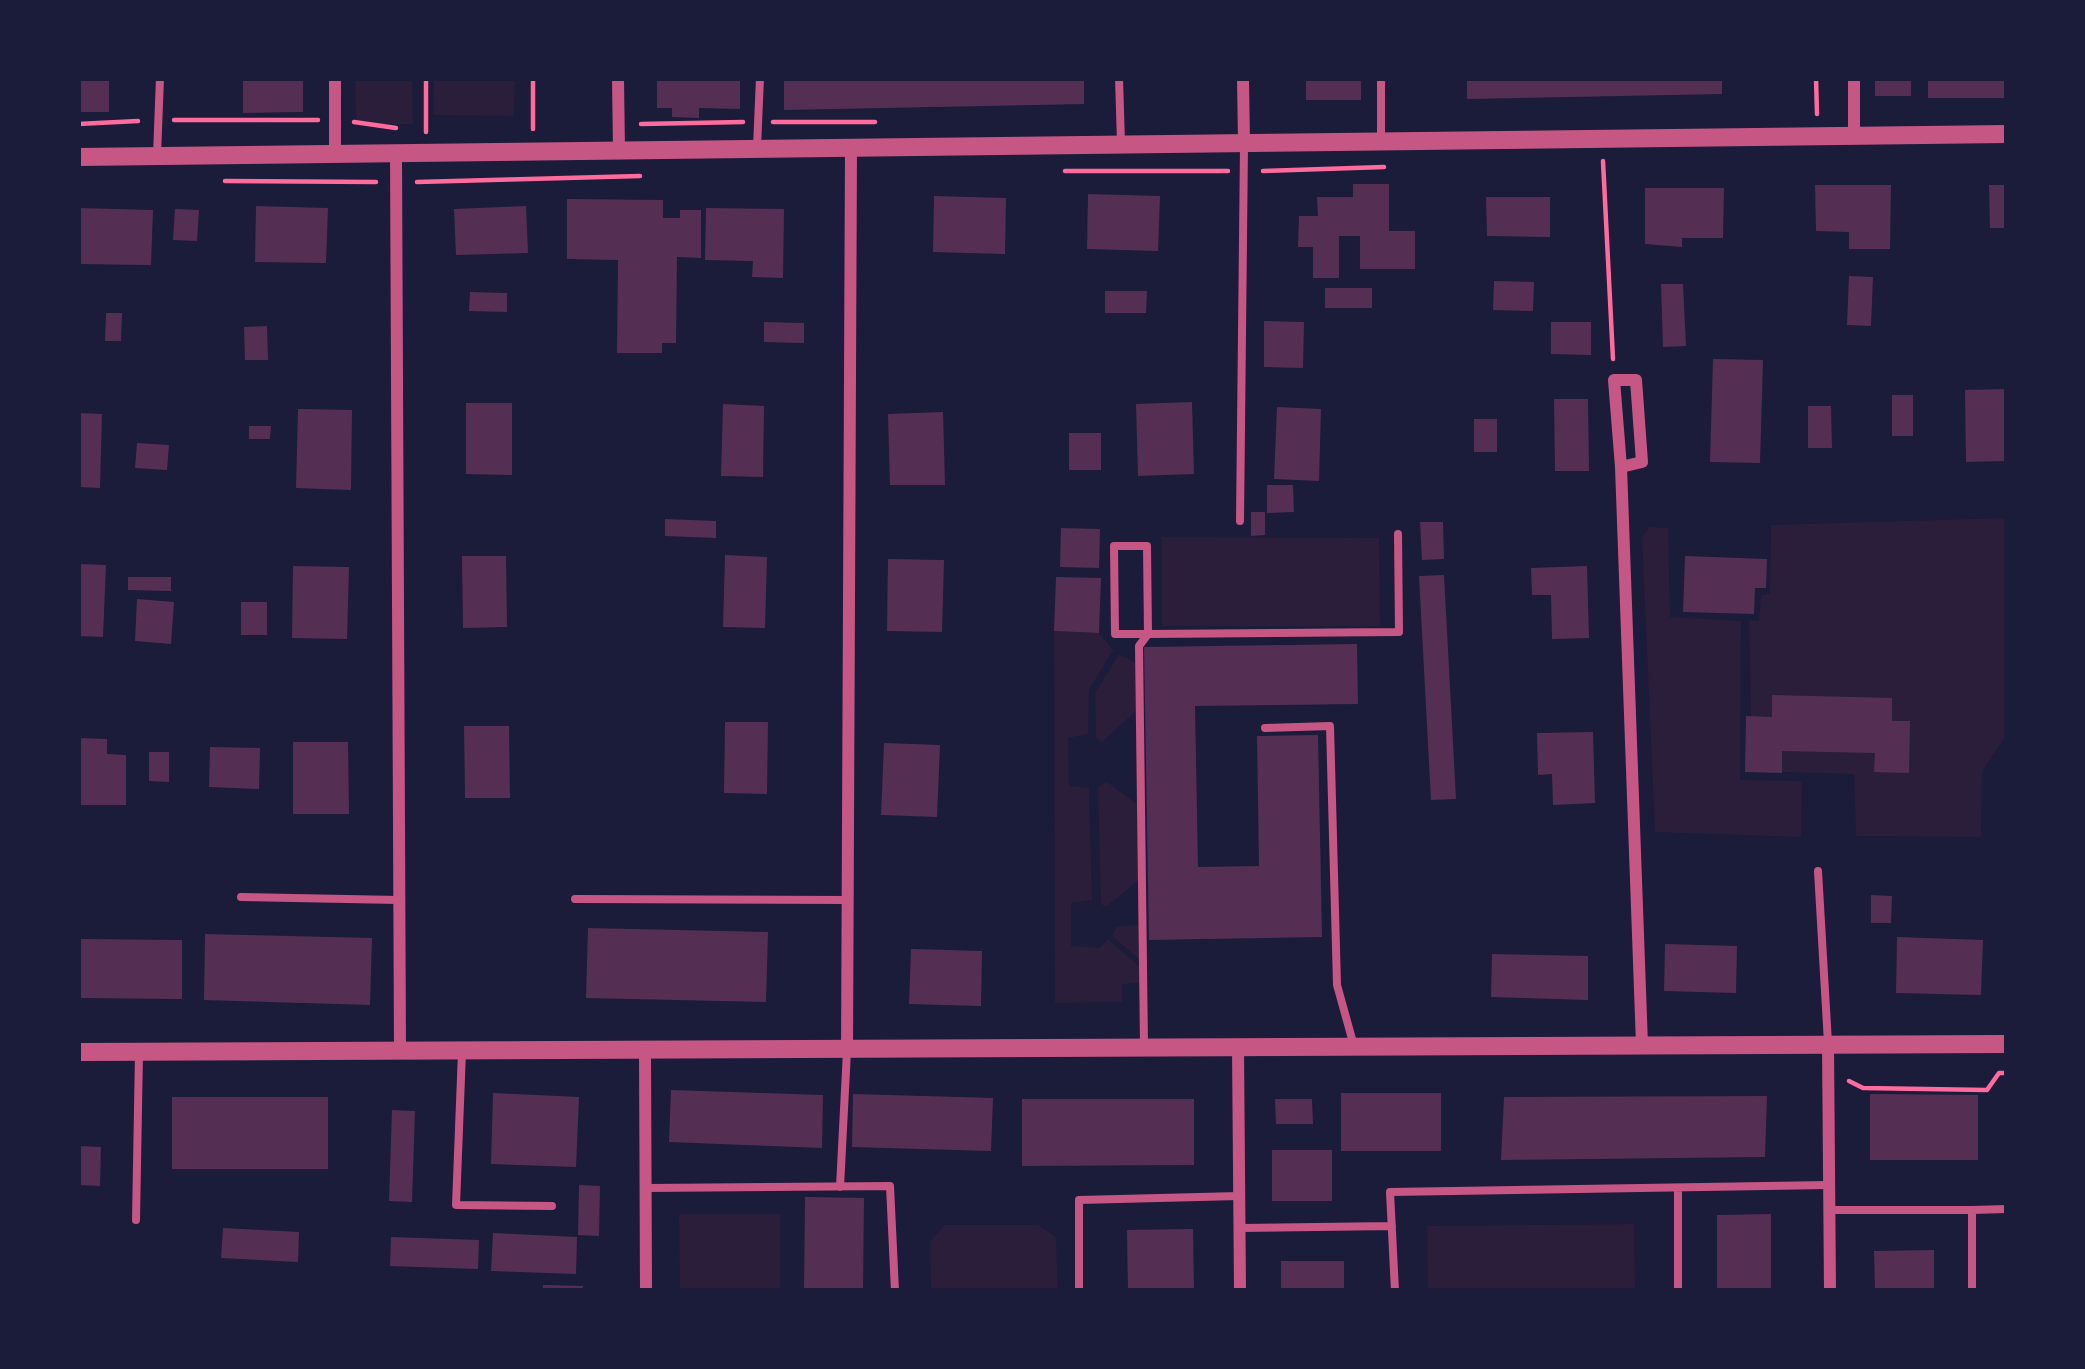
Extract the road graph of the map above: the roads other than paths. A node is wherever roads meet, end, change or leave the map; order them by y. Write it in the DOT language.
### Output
graph roads {
  1 [pos="160,78"];
  2 [pos="335,78"];
  3 [pos="619,78"];
  4 [pos="760,78"];
  5 [pos="1119,78"];
  6 [pos="1243,78"];
  7 [pos="1381,78"];
  8 [pos="1854,78"];
  9 [pos="2007,134"];
  10 [pos="1854,135"];
  11 [pos="1381,141"];
  12 [pos="1244,143"];
  13 [pos="1121,145"];
  14 [pos="850,148"];
  15 [pos="757,149"];
  16 [pos="619,151"];
  17 [pos="335,154"];
  18 [pos="396,154"];
  19 [pos="157,157"];
  20 [pos="78,158"];
  21 [pos="1622,467"];
  22 [pos="1240,520"];
  23 [pos="1398,534"];
  24 [pos="1148,634"];
  25 [pos="1264,728"];
  26 [pos="1818,871"];
  27 [pos="241,897"];
  28 [pos="575,899"];
  29 [pos="399,900"];
  30 [pos="848,900"];
  31 [pos="2007,1044"];
  32 [pos="1828,1045"];
  33 [pos="1642,1046"];
  34 [pos="1238,1047"];
  35 [pos="1354,1047"];
  36 [pos="1144,1048"];
  37 [pos="645,1049"];
  38 [pos="847,1049"];
  39 [pos="462,1050"];
  40 [pos="400,1051"];
  41 [pos="78,1052"];
  42 [pos="139,1052"];
  43 [pos="1829,1185"];
  44 [pos="839,1187"];
  45 [pos="645,1188"];
  46 [pos="1678,1188"];
  47 [pos="1239,1196"];
  48 [pos="552,1206"];
  49 [pos="2007,1209"];
  50 [pos="1829,1210"];
  51 [pos="1972,1210"];
  52 [pos="136,1220"];
  53 [pos="1392,1226"];
  54 [pos="1239,1228"];
  55 [pos="646,1291"];
  56 [pos="895,1291"];
  57 [pos="1079,1291"];
  58 [pos="1240,1291"];
  59 [pos="1395,1291"];
  60 [pos="1678,1291"];
  61 [pos="1830,1291"];
  62 [pos="1972,1291"];
  1 -- 19 [label="lane"];
  2 -- 17 [label="street"];
  3 -- 16 [label="street"];
  4 -- 15 [label="lane"];
  5 -- 13 [label="lane"];
  6 -- 12 [label="street"];
  7 -- 11 [label="lane"];
  8 -- 10 [label="street"];
  9 -- 10 [label="street"];
  10 -- 11 [label="street"];
  11 -- 12 [label="street"];
  12 -- 13 [label="street"];
  12 -- 22 [label="lane"];
  13 -- 14 [label="street"];
  14 -- 15 [label="street"];
  14 -- 30 [label="street"];
  15 -- 16 [label="street"];
  16 -- 18 [label="street"];
  17 -- 18 [label="street"];
  17 -- 19 [label="street"];
  18 -- 29 [label="street"];
  19 -- 20 [label="street"];
  21 -- 21 [label="street"];
  21 -- 33 [label="street"];
  23 -- 24 [label="lane"];
  24 -- 24 [label="lane"];
  24 -- 36 [label="lane"];
  25 -- 35 [label="lane"];
  26 -- 32 [label="lane"];
  27 -- 29 [label="lane"];
  28 -- 30 [label="lane"];
  29 -- 40 [label="street"];
  30 -- 38 [label="street"];
  31 -- 32 [label="street"];
  32 -- 33 [label="street"];
  32 -- 43 [label="street"];
  33 -- 35 [label="street"];
  34 -- 35 [label="street"];
  34 -- 36 [label="street"];
  34 -- 47 [label="street"];
  36 -- 38 [label="street"];
  37 -- 38 [label="street"];
  37 -- 39 [label="street"];
  37 -- 45 [label="street"];
  38 -- 44 [label="lane"];
  39 -- 40 [label="street"];
  39 -- 48 [label="lane"];
  40 -- 42 [label="street"];
  41 -- 42 [label="street"];
  42 -- 52 [label="lane"];
  43 -- 46 [label="lane"];
  43 -- 50 [label="street"];
  44 -- 45 [label="lane"];
  44 -- 56 [label="lane"];
  45 -- 55 [label="street"];
  46 -- 53 [label="lane"];
  46 -- 60 [label="lane"];
  47 -- 54 [label="street"];
  47 -- 57 [label="lane"];
  49 -- 51 [label="lane"];
  50 -- 51 [label="lane"];
  50 -- 61 [label="street"];
  51 -- 62 [label="lane"];
  53 -- 54 [label="lane"];
  53 -- 59 [label="lane"];
  54 -- 58 [label="street"];
}
